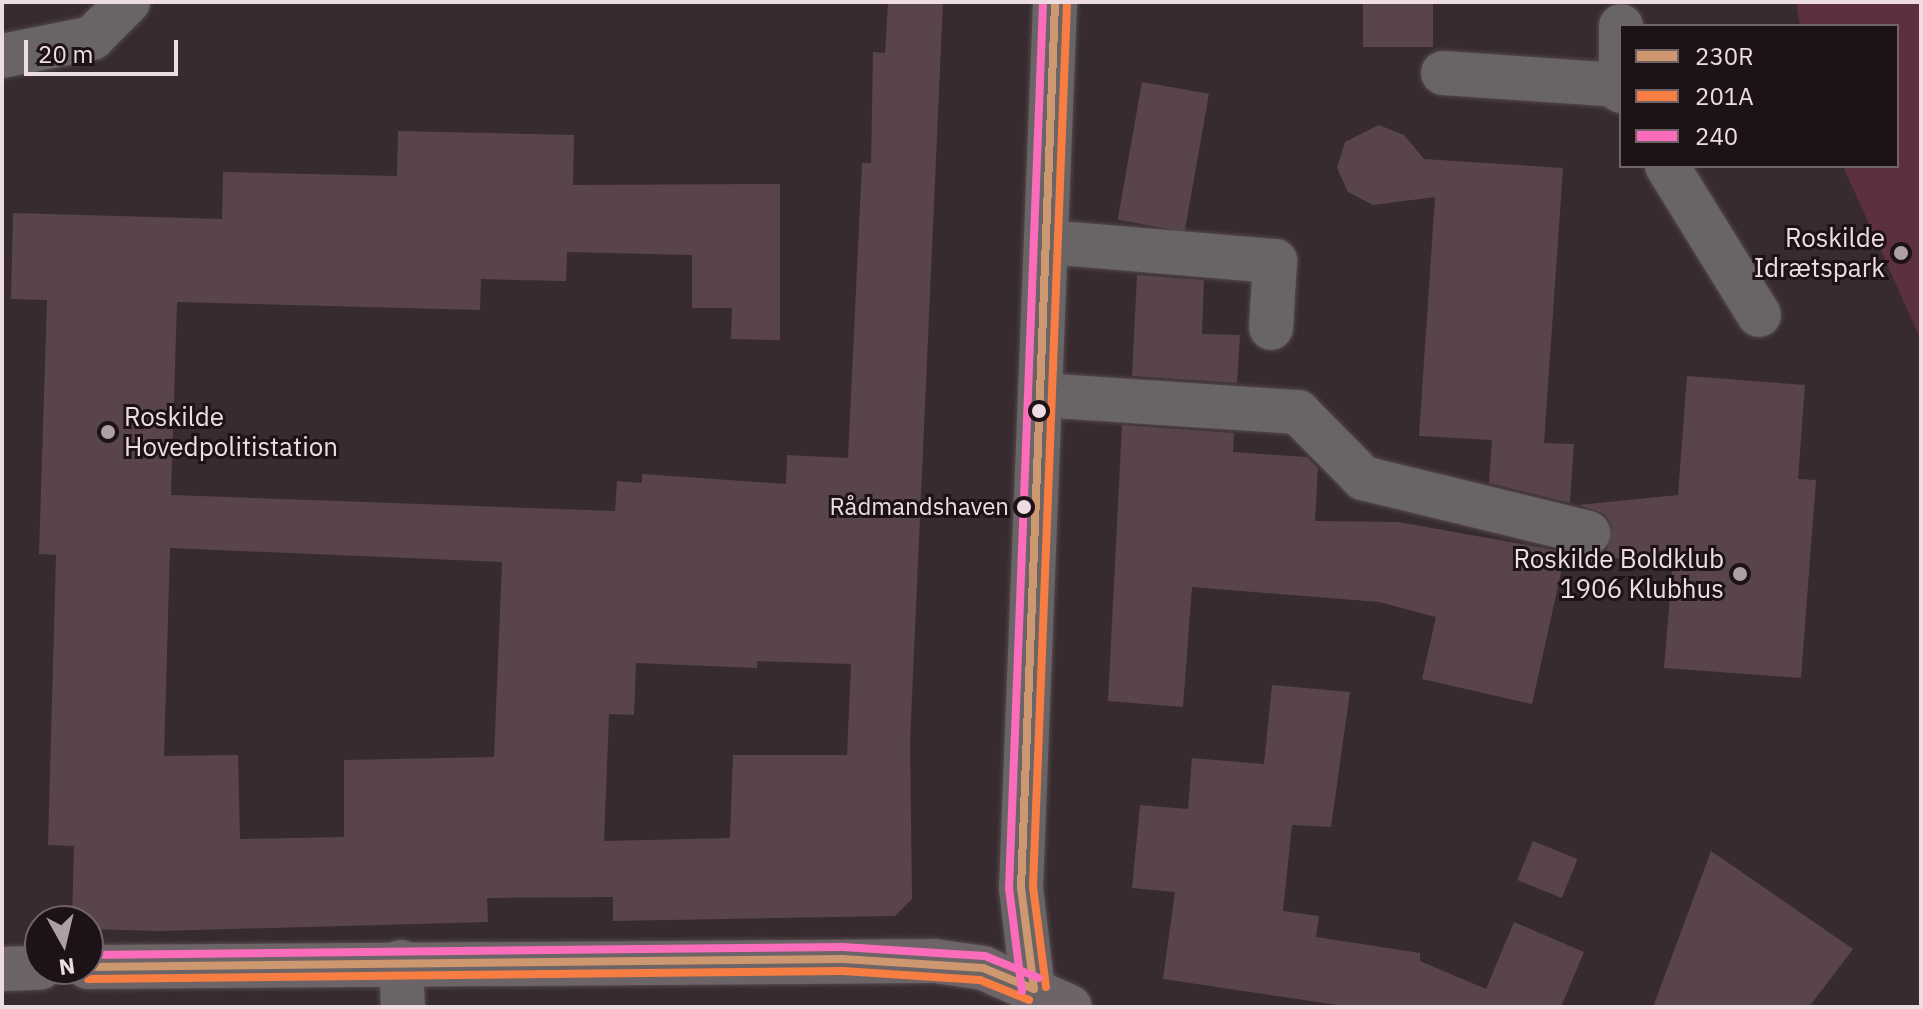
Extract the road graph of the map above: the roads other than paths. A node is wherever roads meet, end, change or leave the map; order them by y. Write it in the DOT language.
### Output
graph roads {
  1 [pos="128,2"];
  2 [pos="1055,2"];
  3 [pos="1623,2"];
  4 [pos="1621,24"];
  5 [pos="2,56"];
  6 [pos="1443,73"];
  7 [pos="1619,88"];
  8 [pos="1668,168"];
  9 [pos="1047,242"];
  10 [pos="1759,315"];
  11 [pos="1271,328"];
  12 [pos="1040,395"];
  13 [pos="1588,533"];
  14 [pos="401,962"];
  15 [pos="104,967"];
  16 [pos="24,968"];
  17 [pos="2,969"];
  18 [pos="1047,1001"];
  19 [pos="403,1007"];
  1 -- 5 [label="street"];
  2 -- 9 [label="street"];
  3 -- 4 [label="street"];
  6 -- 7 [label="street"];
  8 -- 10 [label="street"];
  9 -- 11 [label="street"];
  9 -- 12 [label="street"];
  12 -- 13 [label="street"];
  12 -- 18 [label="street"];
  14 -- 15 [label="main road"];
  14 -- 18 [label="main road"];
  14 -- 19 [label="street"];
  16 -- 17 [label="main road"];
}
